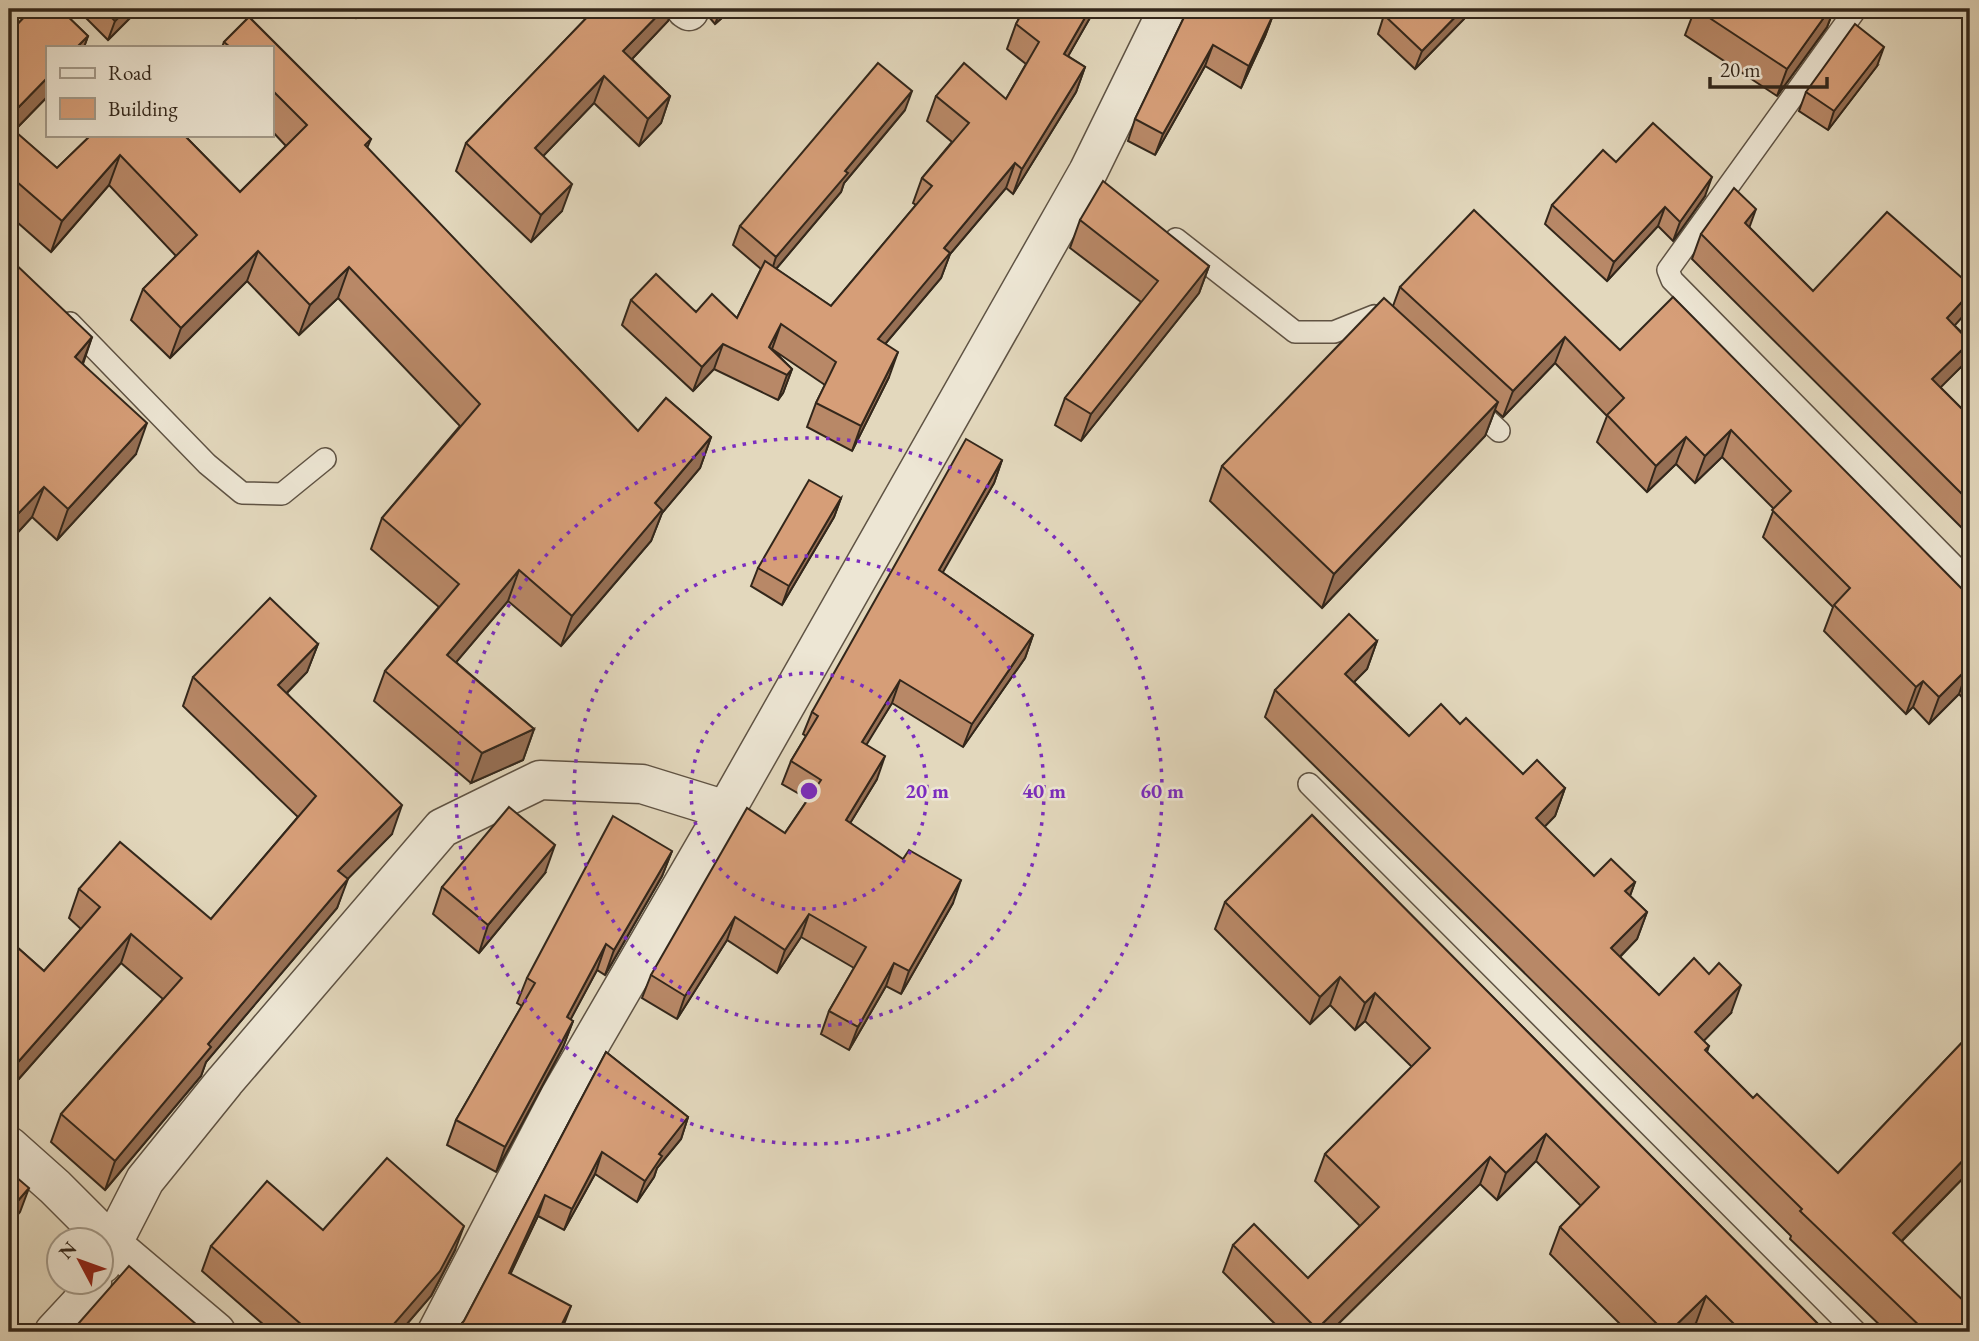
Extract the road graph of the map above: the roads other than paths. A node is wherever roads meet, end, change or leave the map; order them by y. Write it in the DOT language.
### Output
graph roads {
  1 [pos="1168,9"];
  2 [pos="1856,9"];
  3 [pos="1164,230"];
  4 [pos="55,307"];
  5 [pos="1403,342"];
  6 [pos="1451,386"];
  7 [pos="1499,430"];
  8 [pos="325,459"];
  9 [pos="1970,582"];
  10 [pos="1309,783"];
  11 [pos="726,810"];
  12 [pos="9,1146"];
  13 [pos="85,1226"];
  14 [pos="116,1236"];
  15 [pos="116,1260"];
  16 [pos="84,1296"];
  17 [pos="54,1332"];
  18 [pos="216,1332"];
  19 [pos="437,1332"];
  20 [pos="1856,1332"];
  1 -- 11 [label="street"];
  2 -- 9 [label="lane"];
  3 -- 5 [label="lane"];
  4 -- 8 [label="lane"];
  6 -- 7 [label="lane"];
  10 -- 20 [label="lane"];
  11 -- 14 [label="street"];
  11 -- 19 [label="street"];
  12 -- 13 [label="street"];
  15 -- 18 [label="street"];
  16 -- 17 [label="street"];
}
